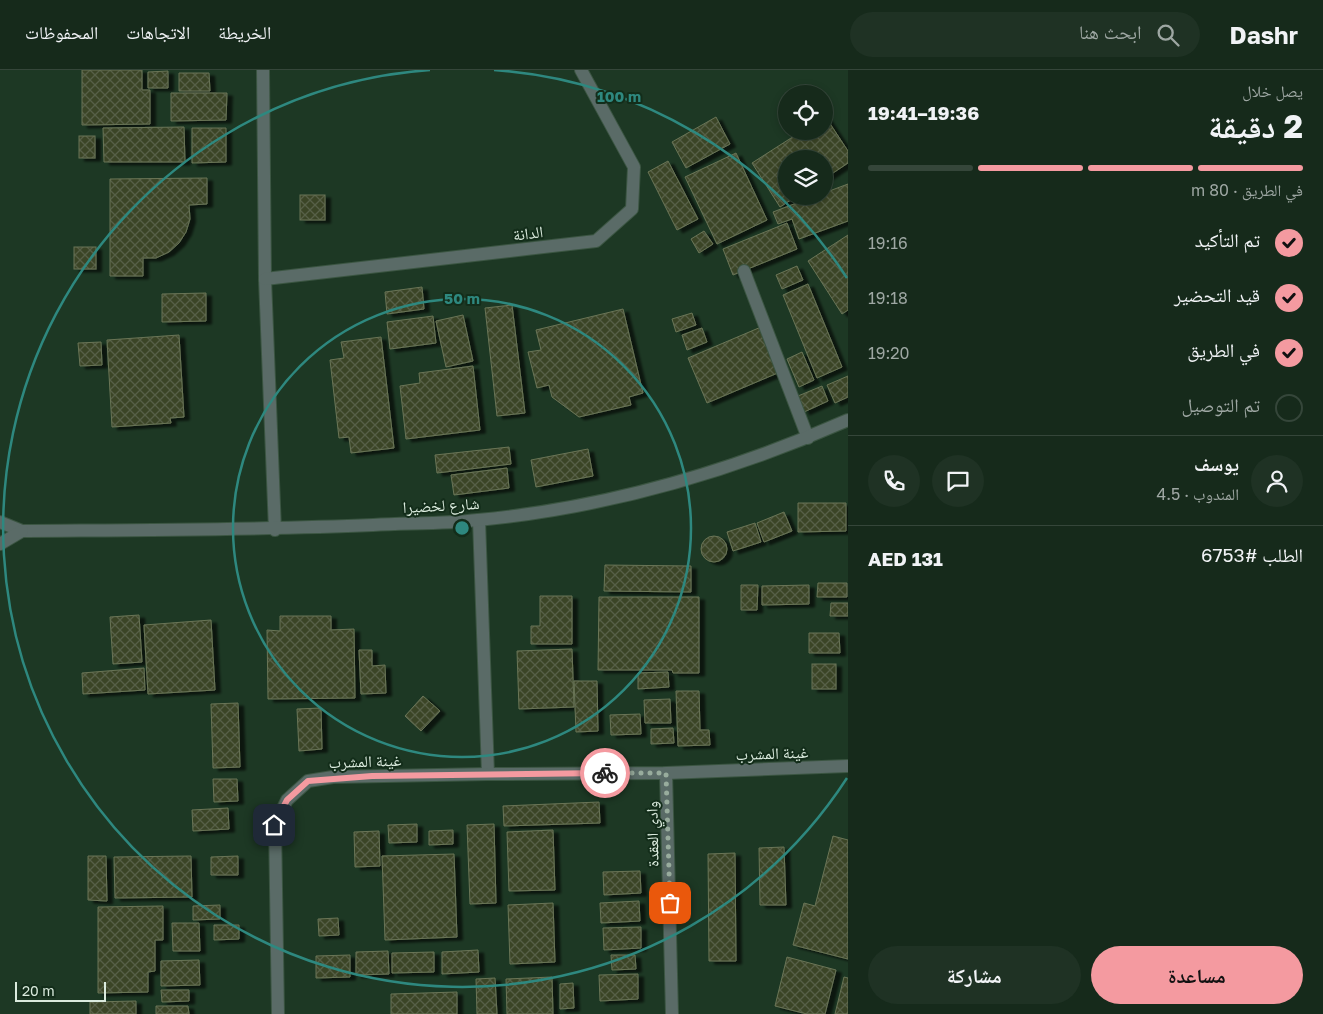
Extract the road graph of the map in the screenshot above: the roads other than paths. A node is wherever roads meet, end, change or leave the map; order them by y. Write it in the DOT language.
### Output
graph roads {
  1 [pos="262,70"];
  2 [pos="581,70"];
  3 [pos="744,271"];
  4 [pos="265,279"];
  5 [pos="848,420"];
  6 [pos="808,438"];
  7 [pos="479,520"];
  8 [pos="0,522"];
  9 [pos="275,530"];
  10 [pos="22,531"];
  11 [pos="0,544"];
  12 [pos="848,766"];
  13 [pos="666,773"];
  14 [pos="488,774"];
  15 [pos="278,1014"];
  16 [pos="672,1014"];
  1 -- 4 [label="street"];
  2 -- 4 [label="street, الدانة"];
  3 -- 6 [label="street"];
  4 -- 9 [label="street"];
  5 -- 6 [label="street, شارع لخضيرا"];
  6 -- 7 [label="street, شارع لخضيرا"];
  7 -- 9 [label="street, شارع لخضيرا"];
  7 -- 14 [label="street"];
  8 -- 10 [label="street, شارع لخضيرا"];
  9 -- 10 [label="street, شارع لخضيرا"];
  10 -- 11 [label="street"];
  12 -- 13 [label="street, غينة المشرب"];
  13 -- 14 [label="street, غينة المشرب"];
  13 -- 16 [label="street, وادي العقدة"];
  14 -- 15 [label="street, غينة المشرب"];
}
